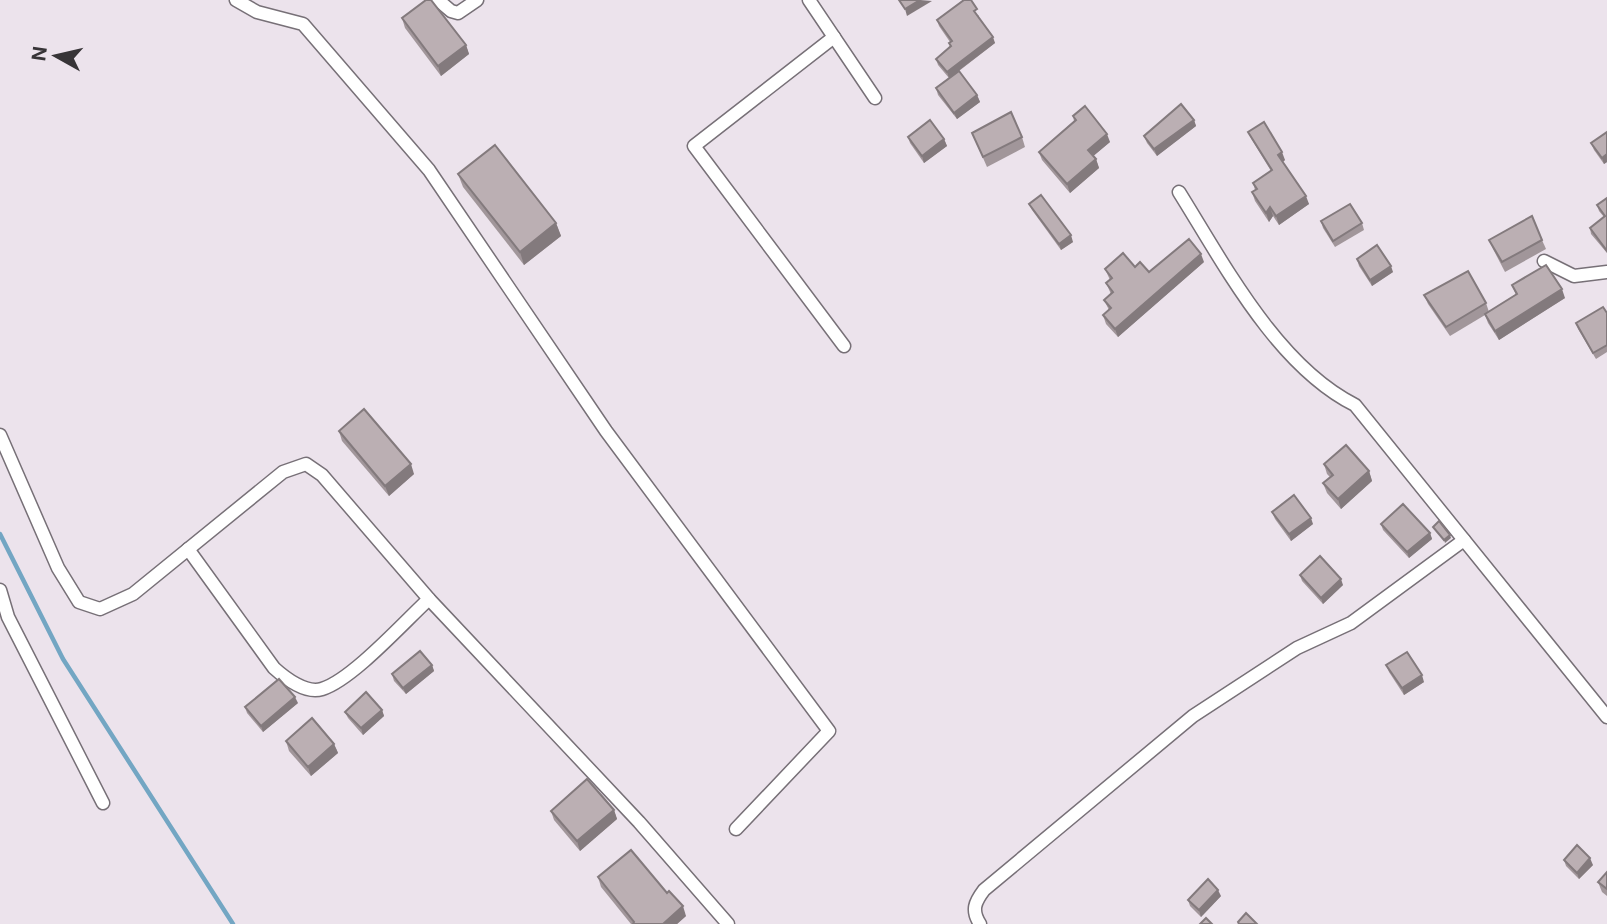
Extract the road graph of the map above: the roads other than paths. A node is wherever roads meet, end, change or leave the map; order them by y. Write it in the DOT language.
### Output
graph roads {
  1 [pos="236,0"];
  2 [pos="438,0"];
  3 [pos="477,0"];
  4 [pos="809,0"];
  5 [pos="834,37"];
  6 [pos="875,98"];
  7 [pos="1179,192"];
  8 [pos="1544,261"];
  9 [pos="1607,272"];
  10 [pos="844,345"];
  11 [pos="0,435"];
  12 [pos="1464,540"];
  13 [pos="188,549"];
  14 [pos="0,590"];
  15 [pos="429,598"];
  16 [pos="1607,717"];
  17 [pos="103,803"];
  18 [pos="736,829"];
  19 [pos="728,924"];
  20 [pos="980,924"];
  1 -- 18 [label="street"];
  2 -- 3 [label="street"];
  4 -- 5 [label="street"];
  5 -- 6 [label="street"];
  5 -- 10 [label="street"];
  7 -- 12 [label="street"];
  8 -- 9 [label="street"];
  11 -- 13 [label="street"];
  12 -- 16 [label="street"];
  12 -- 20 [label="street"];
  13 -- 15 [label="street"];
  13 -- 15 [label="street"];
  14 -- 17 [label="street"];
  15 -- 19 [label="street"];
}
